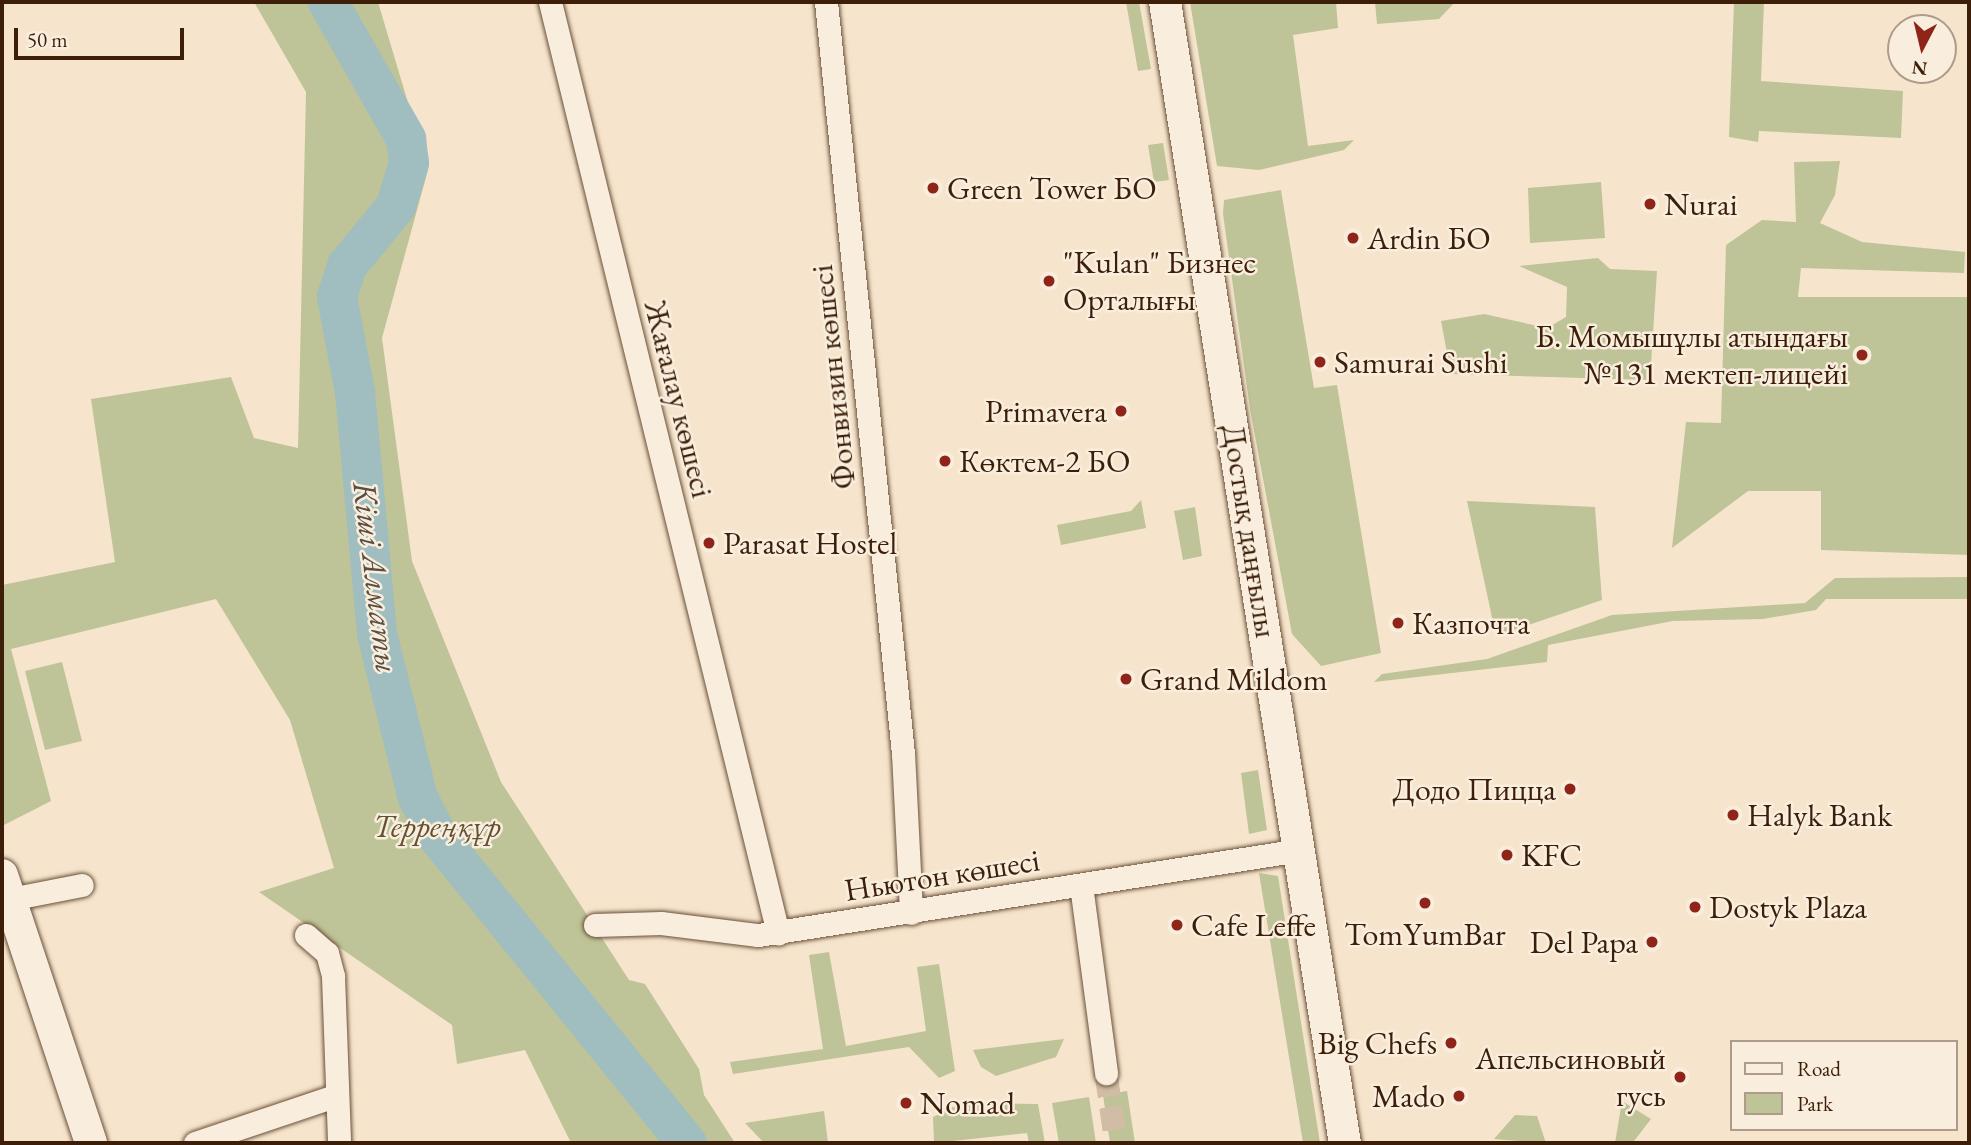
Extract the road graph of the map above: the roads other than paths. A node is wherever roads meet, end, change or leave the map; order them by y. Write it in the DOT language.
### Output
graph roads {
  1 [pos="550,2"];
  2 [pos="826,2"];
  3 [pos="1165,2"];
  4 [pos="1300,850"];
  5 [pos="82,884"];
  6 [pos="1081,884"];
  7 [pos="6,887"];
  8 [pos="911,913"];
  9 [pos="594,925"];
  10 [pos="778,933"];
  11 [pos="306,935"];
  12 [pos="1106,1073"];
  13 [pos="335,1096"];
  14 [pos="91,1143"];
  15 [pos="195,1143"];
  16 [pos="339,1143"];
  17 [pos="1345,1143"];
  1 -- 10 [label="street, Жағалау көшесі"];
  2 -- 8 [label="street, Фонвизин көшесі"];
  3 -- 4 [label="main road, Достық даңғылы"];
  4 -- 6 [label="street, Ньютон көшесі"];
  4 -- 17 [label="main road, Достық даңғылы"];
  5 -- 7 [label="street"];
  6 -- 8 [label="street, Ньютон көшесі"];
  6 -- 12 [label="street"];
  7 -- 14 [label="main road"];
  8 -- 10 [label="street, Ньютон көшесі"];
  9 -- 10 [label="street, Ньютон көшесі"];
  11 -- 13 [label="street"];
  13 -- 15 [label="street"];
  13 -- 16 [label="street"];
}
